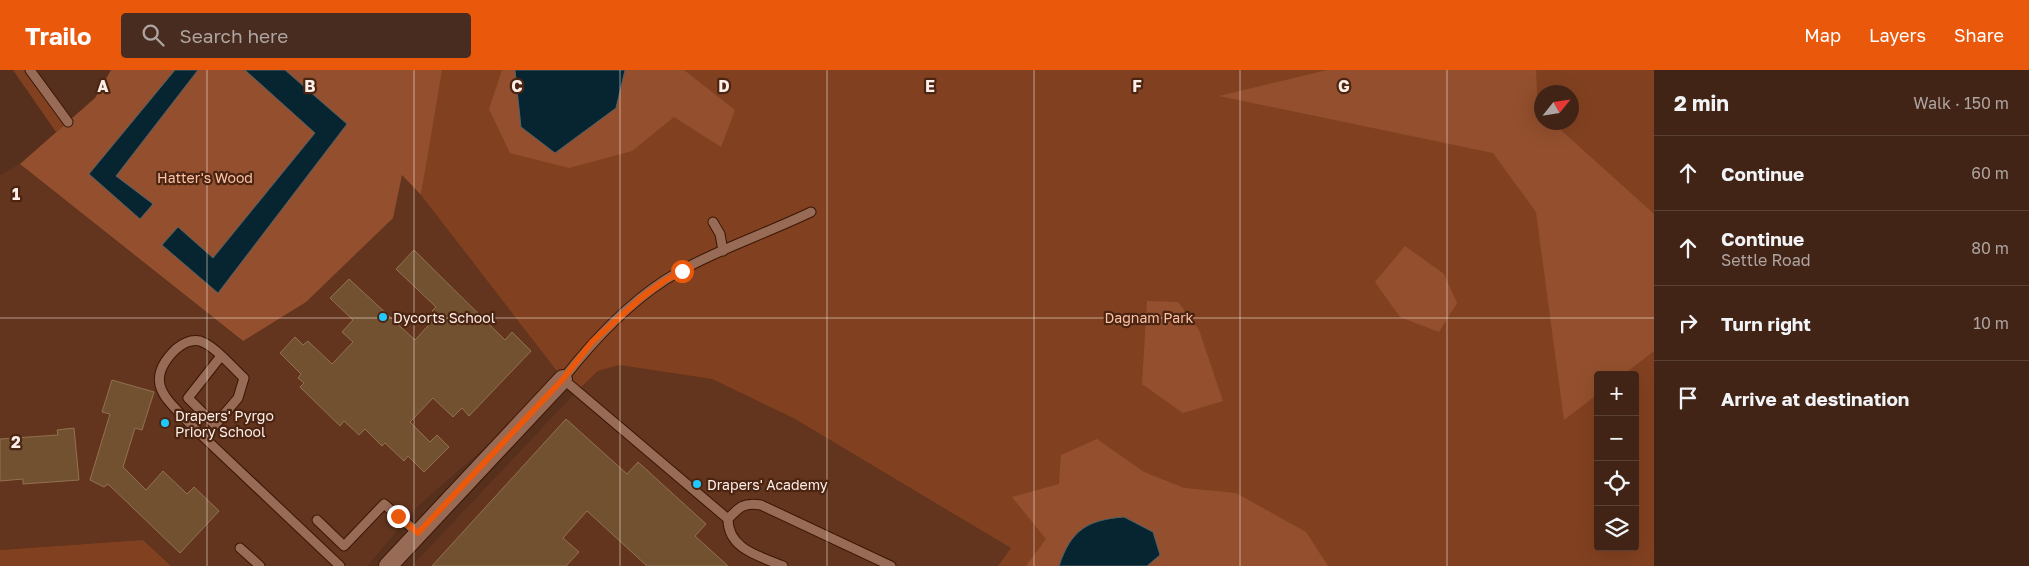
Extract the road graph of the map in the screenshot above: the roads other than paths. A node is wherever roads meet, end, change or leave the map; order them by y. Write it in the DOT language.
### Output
graph roads {
  1 [pos="30,70"];
  2 [pos="68,122"];
  3 [pos="811,212"];
  4 [pos="713,222"];
  5 [pos="722,251"];
  6 [pos="221,356"];
  7 [pos="563,379"];
  8 [pos="728,519"];
  9 [pos="316,520"];
  10 [pos="418,533"];
  11 [pos="240,548"];
  12 [pos="260,566"];
  13 [pos="340,566"];
  14 [pos="388,566"];
  15 [pos="782,566"];
  16 [pos="891,566"];
  1 -- 2 [label="lane"];
  3 -- 5 [label="lane"];
  4 -- 5 [label="lane"];
  5 -- 7 [label="lane"];
  6 -- 6 [label="lane"];
  6 -- 13 [label="lane"];
  7 -- 8 [label="lane"];
  7 -- 10 [label="street"];
  8 -- 15 [label="lane"];
  8 -- 16 [label="lane"];
  9 -- 10 [label="lane"];
  10 -- 14 [label="street"];
  11 -- 12 [label="lane"];
}
